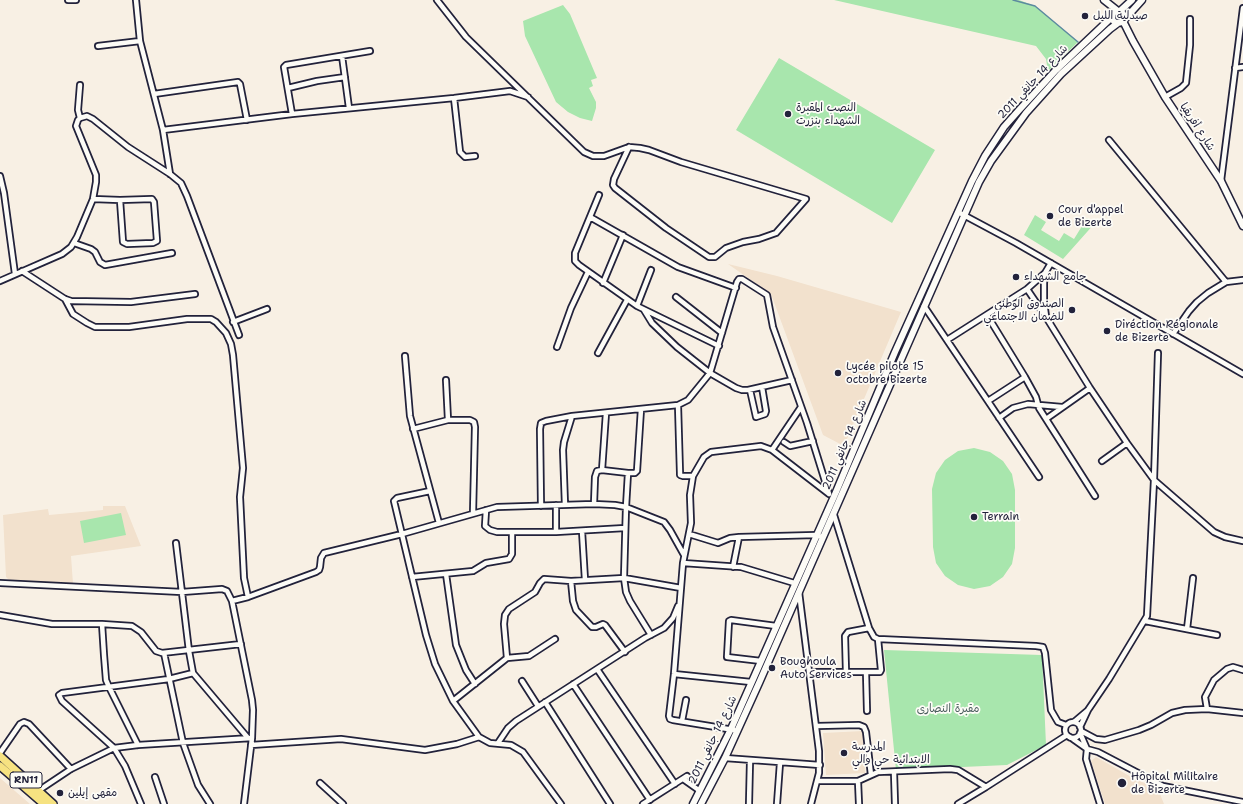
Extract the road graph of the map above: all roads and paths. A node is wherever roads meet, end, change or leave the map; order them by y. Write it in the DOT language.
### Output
graph roads {
  1 [pos="68,0"];
  2 [pos="76,0"];
  3 [pos="136,0"];
  4 [pos="437,0"];
  5 [pos="1104,0"];
  6 [pos="1132,0"];
  7 [pos="1142,0"];
  8 [pos="1243,8"];
  9 [pos="1119,11"];
  10 [pos="1112,16"];
  11 [pos="1190,19"];
  12 [pos="1121,22"];
  13 [pos="1241,37"];
  14 [pos="140,40"];
  15 [pos="98,46"];
  16 [pos="370,51"];
  17 [pos="1243,51"];
  18 [pos="1237,52"];
  19 [pos="342,56"];
  20 [pos="1243,67"];
  21 [pos="1235,68"];
  22 [pos="345,77"];
  23 [pos="80,85"];
  24 [pos="288,88"];
  25 [pos="154,94"];
  26 [pos="528,97"];
  27 [pos="1165,97"];
  28 [pos="454,98"];
  29 [pos="349,108"];
  30 [pos="292,114"];
  31 [pos="80,118"];
  32 [pos="247,120"];
  33 [pos="163,130"];
  34 [pos="1109,140"];
  35 [pos="630,147"];
  36 [pos="475,156"];
  37 [pos="170,174"];
  38 [pos="0,176"];
  39 [pos="1221,181"];
  40 [pos="599,195"];
  41 [pos="93,199"];
  42 [pos="120,200"];
  43 [pos="958,212"];
  44 [pos="965,216"];
  45 [pos="590,217"];
  46 [pos="1243,226"];
  47 [pos="623,235"];
  48 [pos="74,243"];
  49 [pos="172,253"];
  50 [pos="1051,263"];
  51 [pos="650,270"];
  52 [pos="22,271"];
  53 [pos="588,272"];
  54 [pos="1045,273"];
  55 [pos="15,274"];
  56 [pos="1243,280"];
  57 [pos="0,281"];
  58 [pos="603,282"];
  59 [pos="1226,282"];
  60 [pos="736,288"];
  61 [pos="1027,289"];
  62 [pos="195,294"];
  63 [pos="676,297"];
  64 [pos="65,299"];
  65 [pos="627,300"];
  66 [pos="637,306"];
  67 [pos="924,306"];
  68 [pos="267,309"];
  69 [pos="644,310"];
  70 [pos="987,315"];
  71 [pos="1046,317"];
  72 [pos="233,322"];
  73 [pos="722,333"];
  74 [pos="1173,334"];
  75 [pos="239,335"];
  76 [pos="947,340"];
  77 [pos="719,346"];
  78 [pos="557,347"];
  79 [pos="598,353"];
  80 [pos="1158,353"];
  81 [pos="405,356"];
  82 [pos="710,373"];
  83 [pos="1243,374"];
  84 [pos="1025,377"];
  85 [pos="446,380"];
  86 [pos="792,380"];
  87 [pos="762,387"];
  88 [pos="1090,388"];
  89 [pos="750,390"];
  90 [pos="988,401"];
  91 [pos="1037,404"];
  92 [pos="678,406"];
  93 [pos="801,407"];
  94 [pos="1062,408"];
  95 [pos="641,409"];
  96 [pos="606,413"];
  97 [pos="572,416"];
  98 [pos="999,418"];
  99 [pos="1046,419"];
  100 [pos="448,420"];
  101 [pos="413,430"];
  102 [pos="813,441"];
  103 [pos="784,442"];
  104 [pos="1127,443"];
  105 [pos="772,450"];
  106 [pos="1102,461"];
  107 [pos="602,470"];
  108 [pos="628,473"];
  109 [pos="693,476"];
  110 [pos="1039,477"];
  111 [pos="1154,480"];
  112 [pos="430,491"];
  113 [pos="831,496"];
  114 [pos="1095,496"];
  115 [pos="839,501"];
  116 [pos="594,504"];
  117 [pos="556,505"];
  118 [pos="565,505"];
  119 [pos="541,506"];
  120 [pos="626,507"];
  121 [pos="486,510"];
  122 [pos="473,514"];
  123 [pos="834,515"];
  124 [pos="439,523"];
  125 [pos="625,528"];
  126 [pos="582,531"];
  127 [pos="512,532"];
  128 [pos="556,532"];
  129 [pos="402,534"];
  130 [pos="689,534"];
  131 [pos="816,535"];
  132 [pos="739,537"];
  133 [pos="823,538"];
  134 [pos="1243,541"];
  135 [pos="176,543"];
  136 [pos="684,555"];
  137 [pos="683,563"];
  138 [pos="733,567"];
  139 [pos="446,574"];
  140 [pos="412,577"];
  141 [pos="624,578"];
  142 [pos="1193,578"];
  143 [pos="571,580"];
  144 [pos="585,580"];
  145 [pos="0,583"];
  146 [pos="794,583"];
  147 [pos="681,588"];
  148 [pos="799,590"];
  149 [pos="182,592"];
  150 [pos="248,597"];
  151 [pos="232,601"];
  152 [pos="680,603"];
  153 [pos="0,615"];
  154 [pos="1145,621"];
  155 [pos="102,624"];
  156 [pos="776,626"];
  157 [pos="869,628"];
  158 [pos="1187,629"];
  159 [pos="651,634"];
  160 [pos="1218,635"];
  161 [pos="554,639"];
  162 [pos="878,639"];
  163 [pos="241,644"];
  164 [pos="189,650"];
  165 [pos="625,652"];
  166 [pos="164,653"];
  167 [pos="507,658"];
  168 [pos="761,661"];
  169 [pos="597,669"];
  170 [pos="1243,670"];
  171 [pos="809,672"];
  172 [pos="846,672"];
  173 [pos="866,672"];
  174 [pos="193,673"];
  175 [pos="674,674"];
  176 [pos="169,679"];
  177 [pos="522,681"];
  178 [pos="751,682"];
  179 [pos="475,684"];
  180 [pos="573,684"];
  181 [pos="109,688"];
  182 [pos="686,700"];
  183 [pos="454,701"];
  184 [pos="545,702"];
  185 [pos="538,706"];
  186 [pos="1207,709"];
  187 [pos="1088,710"];
  188 [pos="867,711"];
  189 [pos="1243,713"];
  190 [pos="682,721"];
  191 [pos="1074,722"];
  192 [pos="1066,725"];
  193 [pos="816,726"];
  194 [pos="734,730"];
  195 [pos="1080,730"];
  196 [pos="1068,736"];
  197 [pos="479,737"];
  198 [pos="250,738"];
  199 [pos="183,743"];
  200 [pos="498,743"];
  201 [pos="251,744"];
  202 [pos="138,745"];
  203 [pos="114,748"];
  204 [pos="1087,749"];
  205 [pos="0,753"];
  206 [pos="0,756"];
  207 [pos="725,758"];
  208 [pos="750,760"];
  209 [pos="780,763"];
  210 [pos="820,765"];
  211 [pos="0,766"];
  212 [pos="71,769"];
  213 [pos="894,772"];
  214 [pos="871,775"];
  215 [pos="155,777"];
  216 [pos="817,781"];
  217 [pos="858,781"];
  218 [pos="320,783"];
  219 [pos="675,784"];
  220 [pos="986,787"];
  221 [pos="700,791"];
  222 [pos="36,793"];
  223 [pos="1243,798"];
  224 [pos="650,800"];
  225 [pos="1237,800"];
  226 [pos="1243,802"];
  227 [pos="44,804"];
  228 [pos="53,804"];
  229 [pos="141,804"];
  230 [pos="164,804"];
  231 [pos="210,804"];
  232 [pos="244,804"];
  233 [pos="343,804"];
  234 [pos="561,804"];
  235 [pos="610,804"];
  236 [pos="643,804"];
  237 [pos="693,804"];
  238 [pos="701,804"];
  239 [pos="749,804"];
  240 [pos="777,804"];
  241 [pos="811,804"];
  242 [pos="859,804"];
  243 [pos="895,804"];
  244 [pos="958,804"];
  245 [pos="1100,804"];
  1 -- 2 [label="street"];
  3 -- 14 [label="street"];
  4 -- 26 [label="street"];
  5 -- 9 [label="main road"];
  5 -- 10 [label="main road"];
  6 -- 9 [label="main road, شارع 14 جانفي 2011"];
  7 -- 12 [label="main road, شارع 14 جانفي 2011"];
  8 -- 13 [label="street"];
  9 -- 10 [label="main road, شارع 14 جانفي 2011"];
  9 -- 12 [label="main road"];
  10 -- 12 [label="main road"];
  10 -- 43 [label="main road, شارع 14 جانفي 2011"];
  11 -- 27 [label="street"];
  12 -- 27 [label="main road, شارع أفريقيا"];
  12 -- 44 [label="main road, شارع 14 جانفي 2011"];
  13 -- 18 [label="street"];
  14 -- 15 [label="street"];
  14 -- 25 [label="street"];
  16 -- 19 [label="street"];
  17 -- 18 [label="street"];
  18 -- 21 [label="street"];
  19 -- 22 [label="street"];
  19 -- 24 [label="street"];
  20 -- 21 [label="street"];
  21 -- 39 [label="street"];
  22 -- 24 [label="street"];
  22 -- 29 [label="street"];
  23 -- 31 [label="street"];
  24 -- 30 [label="street"];
  25 -- 32 [label="street"];
  25 -- 33 [label="street"];
  26 -- 28 [label="street"];
  26 -- 35 [label="street"];
  27 -- 39 [label="main road, شارع أفريقيا"];
  28 -- 29 [label="street"];
  28 -- 36 [label="street"];
  29 -- 30 [label="street"];
  30 -- 32 [label="street"];
  31 -- 37 [label="street"];
  31 -- 41 [label="street"];
  32 -- 33 [label="street"];
  33 -- 37 [label="street"];
  34 -- 59 [label="street"];
  35 -- 35 [label="street"];
  37 -- 72 [label="street"];
  38 -- 55 [label="street"];
  39 -- 46 [label="main road, شارع أفريقيا"];
  40 -- 45 [label="street"];
  41 -- 42 [label="street"];
  41 -- 48 [label="street"];
  42 -- 42 [label="street"];
  43 -- 44 [label="street"];
  43 -- 113 [label="main road, شارع 14 جانفي 2011"];
  44 -- 50 [label="street"];
  44 -- 67 [label="main road, شارع 14 جانفي 2011"];
  45 -- 47 [label="street"];
  45 -- 53 [label="street"];
  47 -- 58 [label="street"];
  47 -- 60 [label="street"];
  48 -- 49 [label="street"];
  48 -- 52 [label="street"];
  50 -- 54 [label="street"];
  50 -- 74 [label="street"];
  51 -- 66 [label="street"];
  52 -- 55 [label="street"];
  52 -- 64 [label="street"];
  53 -- 58 [label="street"];
  53 -- 78 [label="street"];
  54 -- 61 [label="street"];
  54 -- 71 [label="street"];
  55 -- 57 [label="street"];
  56 -- 59 [label="street"];
  58 -- 65 [label="street"];
  59 -- 74 [label="street"];
  60 -- 73 [label="street"];
  60 -- 86 [label="street"];
  61 -- 70 [label="street"];
  61 -- 71 [label="street"];
  62 -- 64 [label="street"];
  63 -- 73 [label="street"];
  64 -- 150 [label="street"];
  65 -- 66 [label="street"];
  65 -- 79 [label="street"];
  66 -- 69 [label="street"];
  67 -- 76 [label="street"];
  67 -- 115 [label="main road, شارع 14 جانفي 2011"];
  68 -- 72 [label="street"];
  69 -- 77 [label="street"];
  69 -- 82 [label="street"];
  70 -- 76 [label="street"];
  70 -- 84 [label="street"];
  71 -- 88 [label="street"];
  72 -- 75 [label="street"];
  73 -- 77 [label="street"];
  74 -- 83 [label="street"];
  76 -- 90 [label="street"];
  77 -- 82 [label="street"];
  80 -- 111 [label="street"];
  81 -- 101 [label="street"];
  82 -- 89 [label="street"];
  82 -- 92 [label="street"];
  84 -- 90 [label="street"];
  84 -- 91 [label="street"];
  85 -- 100 [label="street"];
  86 -- 87 [label="street"];
  86 -- 93 [label="street"];
  87 -- 89 [label="street"];
  87 -- 89 [label="street"];
  88 -- 94 [label="street"];
  88 -- 104 [label="street"];
  90 -- 98 [label="street"];
  91 -- 94 [label="street"];
  91 -- 98 [label="street"];
  91 -- 99 [label="street"];
  92 -- 95 [label="street"];
  92 -- 109 [label="street"];
  93 -- 102 [label="street"];
  93 -- 105 [label="street"];
  94 -- 99 [label="street"];
  95 -- 96 [label="street"];
  95 -- 108 [label="street"];
  96 -- 97 [label="street"];
  96 -- 107 [label="street"];
  97 -- 118 [label="street"];
  97 -- 119 [label="street"];
  98 -- 110 [label="street"];
  99 -- 114 [label="street"];
  100 -- 101 [label="street"];
  100 -- 122 [label="street"];
  101 -- 112 [label="street"];
  102 -- 103 [label="street"];
  102 -- 113 [label="street"];
  104 -- 106 [label="street"];
  104 -- 111 [label="street"];
  105 -- 109 [label="street"];
  105 -- 113 [label="street"];
  107 -- 108 [label="street"];
  107 -- 116 [label="street"];
  108 -- 120 [label="street"];
  109 -- 130 [label="street"];
  111 -- 134 [label="street"];
  111 -- 154 [label="street"];
  112 -- 124 [label="street"];
  112 -- 129 [label="street"];
  113 -- 115 [label="street"];
  113 -- 131 [label="main road, شارع 14 جانفي 2011"];
  115 -- 123 [label="main road, شارع 14 جانفي 2011"];
  116 -- 118 [label="street"];
  116 -- 120 [label="street"];
  117 -- 118 [label="street"];
  117 -- 119 [label="street"];
  117 -- 128 [label="street"];
  119 -- 121 [label="street"];
  120 -- 125 [label="street"];
  120 -- 136 [label="street"];
  121 -- 122 [label="street"];
  121 -- 127 [label="street"];
  122 -- 124 [label="street"];
  123 -- 133 [label="main road, شارع 14 جانفي 2011"];
  123 -- 157 [label="street"];
  124 -- 129 [label="street"];
  125 -- 126 [label="street"];
  125 -- 141 [label="street"];
  126 -- 128 [label="street"];
  126 -- 144 [label="street"];
  127 -- 128 [label="street"];
  127 -- 139 [label="street"];
  129 -- 140 [label="street"];
  129 -- 150 [label="street"];
  130 -- 132 [label="street"];
  130 -- 136 [label="street"];
  131 -- 132 [label="street"];
  131 -- 133 [label="street"];
  131 -- 146 [label="main road, شارع 14 جانفي 2011"];
  132 -- 138 [label="street"];
  133 -- 148 [label="main road, شارع 14 جانفي 2011"];
  135 -- 149 [label="street"];
  136 -- 137 [label="street"];
  137 -- 138 [label="street"];
  137 -- 147 [label="street"];
  138 -- 146 [label="street"];
  139 -- 140 [label="street"];
  139 -- 179 [label="street"];
  140 -- 183 [label="street"];
  141 -- 144 [label="street"];
  141 -- 147 [label="street"];
  141 -- 159 [label="street"];
  142 -- 158 [label="street"];
  143 -- 144 [label="street"];
  143 -- 165 [label="street"];
  143 -- 167 [label="street"];
  145 -- 149 [label="street"];
  146 -- 156 [label="main road, شارع 14 جانفي 2011"];
  147 -- 152 [label="street"];
  148 -- 171 [label="street"];
  148 -- 194 [label="main road, شارع 14 جانفي 2011"];
  149 -- 151 [label="street"];
  149 -- 164 [label="street"];
  150 -- 151 [label="street"];
  151 -- 163 [label="street"];
  152 -- 159 [label="street"];
  152 -- 175 [label="street"];
  153 -- 155 [label="street"];
  154 -- 158 [label="street"];
  154 -- 187 [label="street"];
  155 -- 166 [label="street"];
  155 -- 181 [label="street"];
  156 -- 168 [label="main road, شارع 14 جانفي 2011"];
  156 -- 168 [label="street"];
  157 -- 162 [label="street"];
  157 -- 172 [label="street"];
  158 -- 160 [label="street"];
  159 -- 165 [label="street"];
  161 -- 167 [label="street"];
  162 -- 173 [label="street"];
  162 -- 192 [label="street"];
  163 -- 164 [label="street"];
  163 -- 198 [label="street"];
  164 -- 166 [label="street"];
  164 -- 174 [label="street"];
  165 -- 169 [label="street"];
  166 -- 176 [label="street"];
  167 -- 179 [label="street"];
  168 -- 178 [label="main road, شارع 14 جانفي 2011"];
  169 -- 180 [label="street"];
  169 -- 219 [label="street"];
  170 -- 186 [label="street"];
  171 -- 172 [label="street"];
  171 -- 193 [label="street"];
  172 -- 173 [label="street"];
  173 -- 188 [label="street"];
  174 -- 176 [label="street"];
  174 -- 198 [label="street"];
  175 -- 178 [label="street"];
  175 -- 190 [label="street"];
  176 -- 181 [label="street"];
  176 -- 199 [label="street"];
  177 -- 185 [label="street"];
  178 -- 194 [label="main road, شارع 14 جانفي 2011"];
  179 -- 183 [label="street"];
  180 -- 184 [label="street"];
  180 -- 224 [label="street"];
  181 -- 202 [label="street"];
  181 -- 203 [label="street"];
  182 -- 190 [label="street"];
  183 -- 197 [label="street"];
  184 -- 185 [label="street"];
  184 -- 235 [label="street"];
  185 -- 200 [label="street"];
  186 -- 189 [label="street"];
  186 -- 195 [label="street"];
  187 -- 191 [label="street"];
  187 -- 195 [label="street"];
  190 -- 194 [label="street"];
  191 -- 192 [label="street"];
  191 -- 195 [label="street"];
  192 -- 196 [label="street"];
  193 -- 210 [label="street"];
  193 -- 214 [label="street"];
  194 -- 207 [label="main road, شارع 14 جانفي 2011"];
  194 -- 221 [label="main road, شارع 14 جانفي 2011"];
  195 -- 196 [label="street"];
  195 -- 204 [label="street"];
  196 -- 204 [label="street"];
  196 -- 220 [label="street"];
  197 -- 200 [label="street"];
  197 -- 201 [label="street"];
  198 -- 199 [label="street"];
  198 -- 201 [label="street"];
  199 -- 202 [label="street"];
  199 -- 231 [label="street"];
  200 -- 234 [label="street"];
  201 -- 232 [label="street"];
  202 -- 203 [label="street"];
  203 -- 212 [label="street"];
  203 -- 229 [label="street"];
  204 -- 225 [label="street"];
  204 -- 245 [label="street"];
  205 -- 212 [label="street"];
  206 -- 222 [label="main road, RN11"];
  207 -- 208 [label="street"];
  207 -- 238 [label="main road, شارع 14 جانفي 2011"];
  208 -- 209 [label="street"];
  208 -- 239 [label="street"];
  209 -- 210 [label="street"];
  209 -- 240 [label="street"];
  210 -- 216 [label="street"];
  211 -- 222 [label="main road, RN11"];
  212 -- 222 [label="street"];
  213 -- 214 [label="street"];
  213 -- 220 [label="street"];
  213 -- 243 [label="street"];
  214 -- 217 [label="street"];
  215 -- 230 [label="street"];
  216 -- 217 [label="street"];
  216 -- 241 [label="street"];
  217 -- 242 [label="street"];
  218 -- 233 [label="street"];
  219 -- 221 [label="street"];
  219 -- 224 [label="street"];
  220 -- 244 [label="street"];
  221 -- 237 [label="main road, شارع 14 جانفي 2011"];
  222 -- 227 [label="main road, RN11"];
  222 -- 228 [label="main road, RN11"];
  223 -- 225 [label="street"];
  224 -- 236 [label="street"];
  225 -- 226 [label="street"];
}
